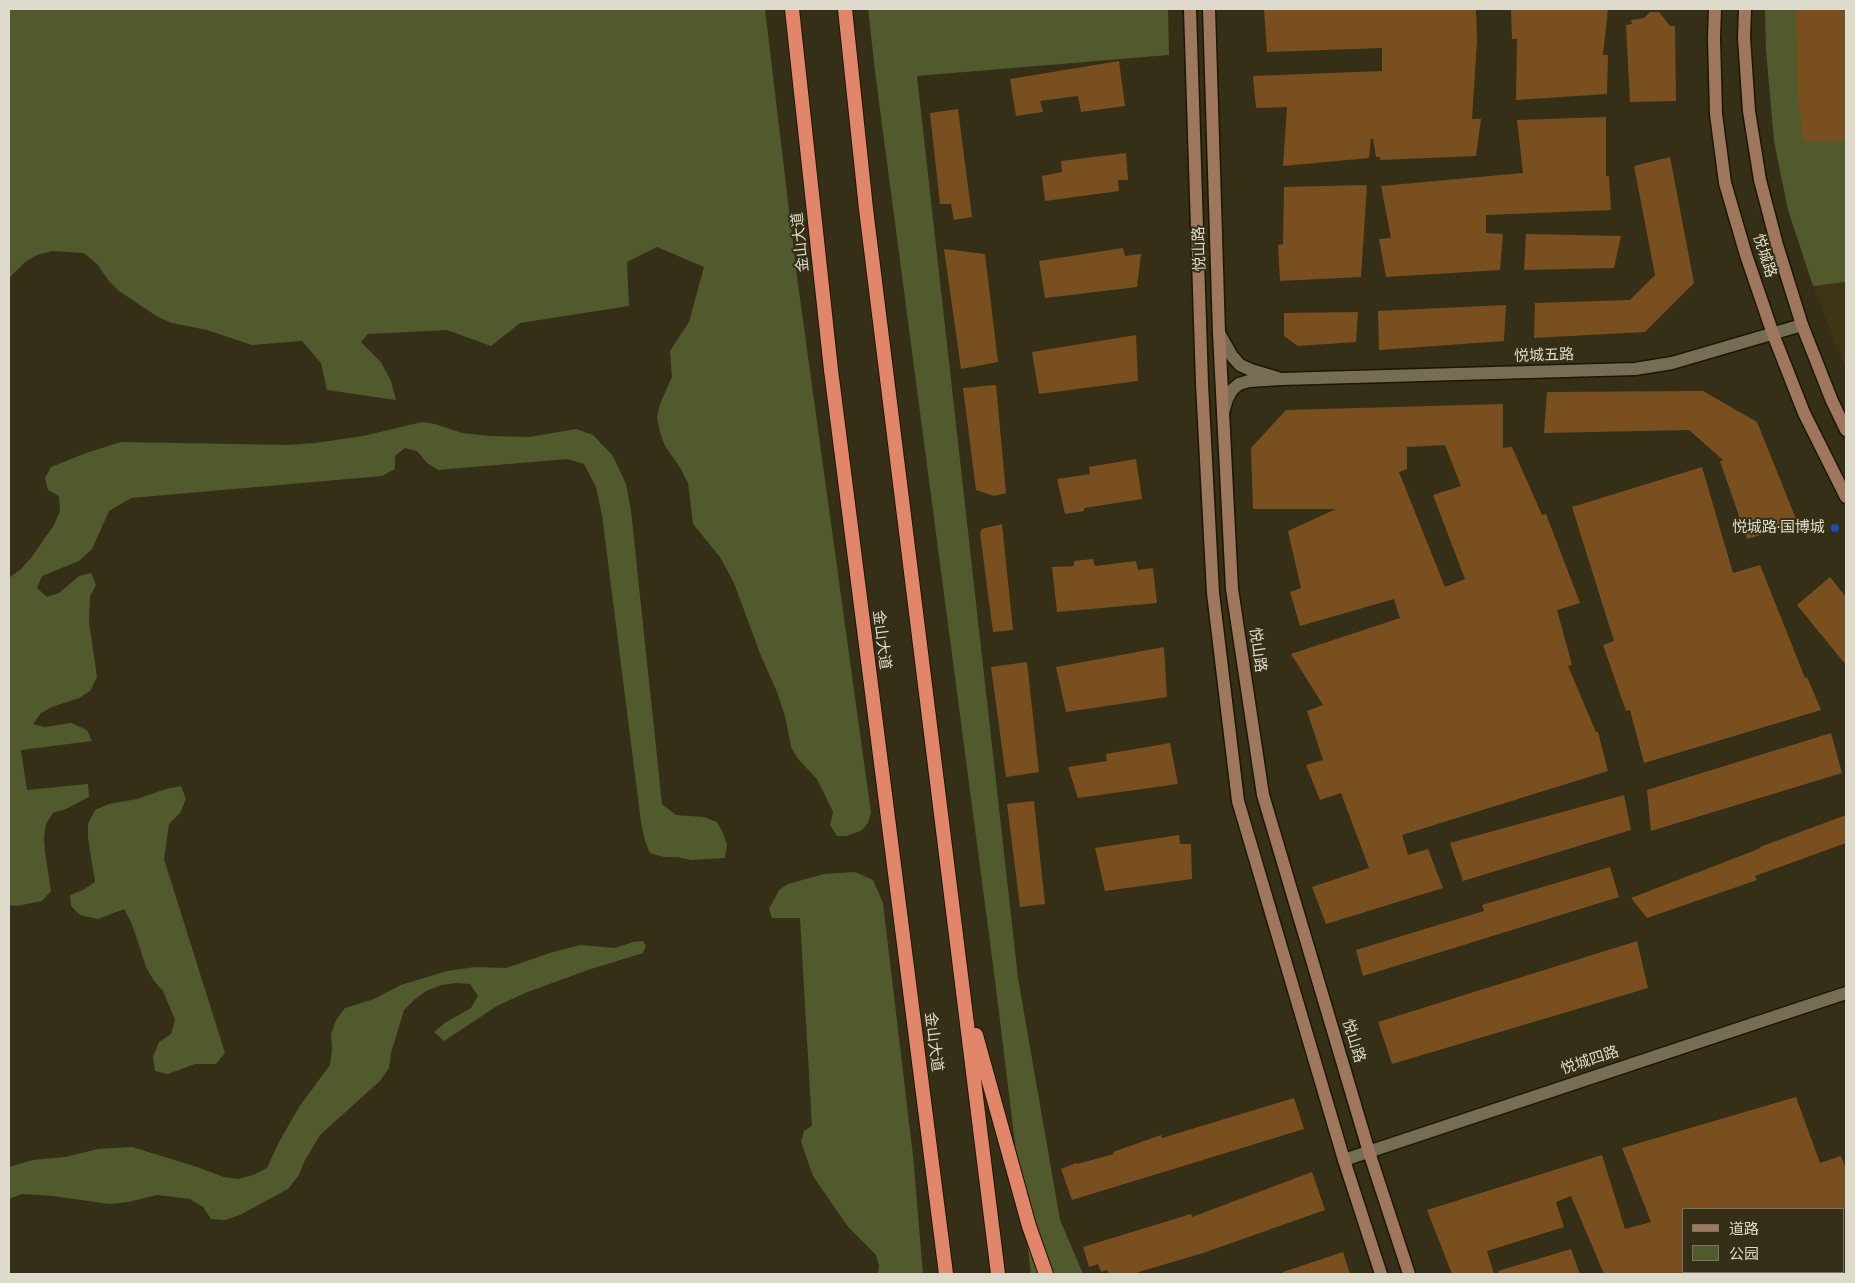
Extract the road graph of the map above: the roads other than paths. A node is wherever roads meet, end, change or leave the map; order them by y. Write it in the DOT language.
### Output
graph roads {
  1 [pos="792,9"];
  2 [pos="845,9"];
  3 [pos="1190,9"];
  4 [pos="1209,9"];
  5 [pos="1715,9"];
  6 [pos="1745,9"];
  7 [pos="1802,325"];
  8 [pos="1219,333"];
  9 [pos="1773,334"];
  10 [pos="1281,379"];
  11 [pos="1222,415"];
  12 [pos="1846,430"];
  13 [pos="1846,497"];
  14 [pos="964,992"];
  15 [pos="1846,994"];
  16 [pos="1369,1152"];
  17 [pos="1344,1160"];
  18 [pos="946,1272"];
  19 [pos="998,1274"];
  20 [pos="1046,1274"];
  21 [pos="1381,1274"];
  22 [pos="1409,1274"];
  1 -- 18 [label="highway, 金山大道"];
  2 -- 14 [label="highway"];
  3 -- 17 [label="main road, 悦山路"];
  4 -- 8 [label="main road, 悦山路"];
  5 -- 9 [label="main road, 悦城路"];
  6 -- 7 [label="main road, 悦城路"];
  7 -- 9 [label="street, 悦城五路"];
  7 -- 12 [label="main road, 悦城路"];
  8 -- 10 [label="street"];
  8 -- 11 [label="main road, 悦山路"];
  9 -- 10 [label="street, 悦城五路"];
  9 -- 13 [label="main road, 悦城路"];
  10 -- 11 [label="street, 悦城五路"];
  11 -- 16 [label="main road, 悦山路"];
  14 -- 19 [label="highway"];
  14 -- 20 [label="highway"];
  15 -- 16 [label="street, 悦城四路"];
  16 -- 17 [label="street, 悦城四路"];
  16 -- 22 [label="main road, 悦山路"];
  17 -- 21 [label="main road, 悦山路"];
}
